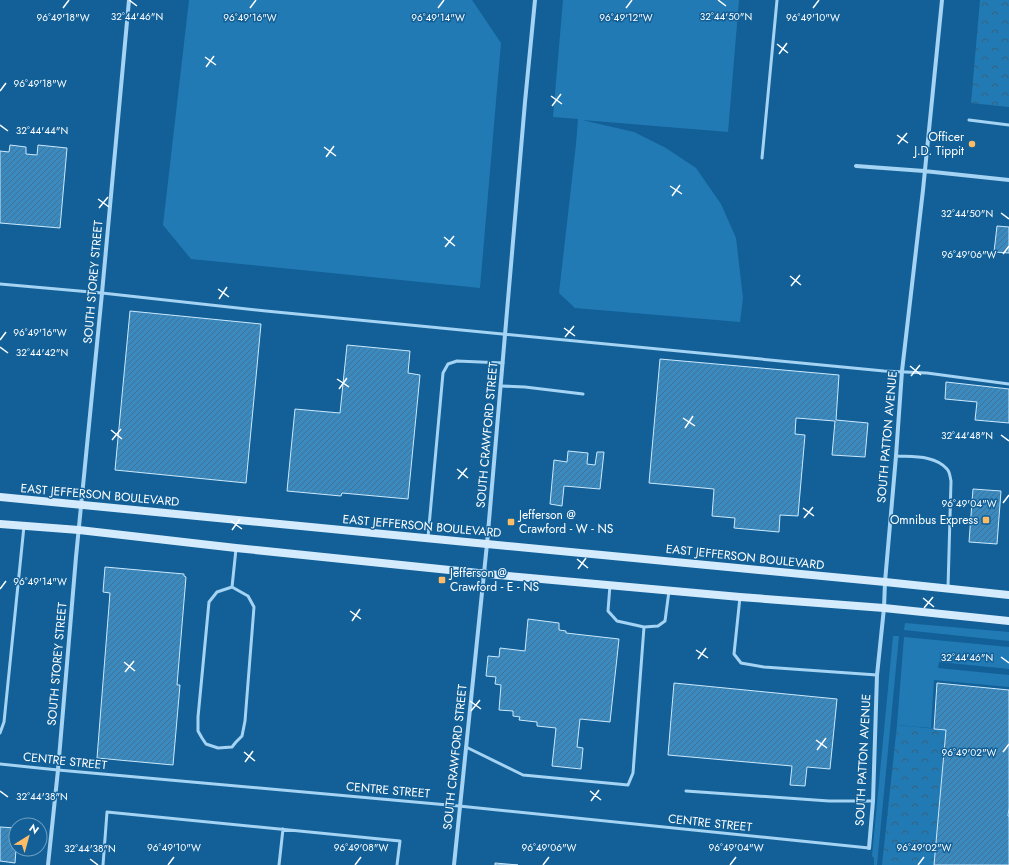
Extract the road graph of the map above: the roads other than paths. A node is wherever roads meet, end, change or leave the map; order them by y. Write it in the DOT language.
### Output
graph roads {
  1 [pos="129,0"];
  2 [pos="535,0"];
  3 [pos="777,0"];
  4 [pos="942,0"];
  5 [pos="969,120"];
  6 [pos="1009,125"];
  7 [pos="762,158"];
  8 [pos="856,166"];
  9 [pos="924,171"];
  10 [pos="1009,180"];
  11 [pos="0,284"];
  12 [pos="102,293"];
  13 [pos="505,334"];
  14 [pos="503,363"];
  15 [pos="902,371"];
  16 [pos="1009,384"];
  17 [pos="501,386"];
  18 [pos="583,394"];
  19 [pos="896,456"];
  20 [pos="0,497"];
  21 [pos="81,505"];
  22 [pos="0,524"];
  23 [pos="24,526"];
  24 [pos="79,530"];
  25 [pos="428,539"];
  26 [pos="487,544"];
  27 [pos="236,548"];
  28 [pos="484,574"];
  29 [pos="885,582"];
  30 [pos="610,585"];
  31 [pos="232,587"];
  32 [pos="948,590"];
  33 [pos="669,591"];
  34 [pos="1009,596"];
  35 [pos="740,597"];
  36 [pos="884,608"];
  37 [pos="1009,621"];
  38 [pos="644,626"];
  39 [pos="877,675"];
  40 [pos="0,733"];
  41 [pos="466,747"];
  42 [pos="0,764"];
  43 [pos="58,770"];
  44 [pos="686,790"];
  45 [pos="873,801"];
  46 [pos="460,806"];
  47 [pos="283,829"];
  48 [pos="869,848"];
  49 [pos="48,865"];
  50 [pos="103,865"];
  51 [pos="279,865"];
  52 [pos="397,865"];
  53 [pos="454,865"];
  1 -- 12 [label="street, SOUTH STOREY STREET"];
  2 -- 13 [label="street, SOUTH CRAWFORD STREET"];
  3 -- 7 [label="lane"];
  4 -- 9 [label="street, SOUTH PATTON AVENUE"];
  5 -- 6 [label="lane"];
  8 -- 9 [label="street"];
  9 -- 10 [label="street"];
  9 -- 15 [label="street, SOUTH PATTON AVENUE"];
  11 -- 12 [label="lane"];
  12 -- 13 [label="lane"];
  12 -- 21 [label="street, SOUTH STOREY STREET"];
  13 -- 14 [label="street, SOUTH CRAWFORD STREET"];
  13 -- 15 [label="lane"];
  14 -- 17 [label="street, SOUTH CRAWFORD STREET"];
  14 -- 25 [label="lane"];
  15 -- 16 [label="lane"];
  15 -- 19 [label="street, SOUTH PATTON AVENUE"];
  17 -- 18 [label="lane"];
  17 -- 26 [label="street, SOUTH CRAWFORD STREET"];
  19 -- 29 [label="street, SOUTH PATTON AVENUE"];
  19 -- 32 [label="lane"];
  20 -- 21 [label="main road, EAST JEFFERSON BOULEVARD"];
  21 -- 24 [label="street, SOUTH STOREY STREET"];
  21 -- 25 [label="main road, EAST JEFFERSON BOULEVARD"];
  22 -- 23 [label="main road"];
  23 -- 24 [label="main road"];
  23 -- 40 [label="lane"];
  24 -- 27 [label="main road"];
  24 -- 43 [label="street, SOUTH STOREY STREET"];
  25 -- 26 [label="main road, EAST JEFFERSON BOULEVARD"];
  26 -- 28 [label="street, SOUTH CRAWFORD STREET"];
  26 -- 29 [label="main road, EAST JEFFERSON BOULEVARD"];
  27 -- 28 [label="main road"];
  27 -- 31 [label="lane"];
  28 -- 30 [label="main road"];
  28 -- 41 [label="street, SOUTH CRAWFORD STREET"];
  29 -- 32 [label="main road, EAST JEFFERSON BOULEVARD"];
  29 -- 36 [label="street, SOUTH PATTON AVENUE"];
  30 -- 33 [label="main road"];
  30 -- 38 [label="lane"];
  31 -- 31 [label="lane"];
  32 -- 34 [label="main road, EAST JEFFERSON BOULEVARD"];
  33 -- 35 [label="main road"];
  33 -- 38 [label="lane"];
  35 -- 36 [label="main road"];
  35 -- 39 [label="lane"];
  36 -- 37 [label="main road"];
  36 -- 39 [label="street, SOUTH PATTON AVENUE"];
  38 -- 41 [label="lane"];
  39 -- 45 [label="street, SOUTH PATTON AVENUE"];
  41 -- 46 [label="street, SOUTH CRAWFORD STREET"];
  42 -- 43 [label="lane, CENTRE STREET"];
  43 -- 46 [label="lane, CENTRE STREET"];
  43 -- 49 [label="street, SOUTH STOREY STREET"];
  44 -- 45 [label="lane"];
  45 -- 48 [label="street, SOUTH PATTON AVENUE"];
  46 -- 48 [label="lane, CENTRE STREET"];
  46 -- 53 [label="street, SOUTH CRAWFORD STREET"];
  47 -- 50 [label="lane"];
  47 -- 51 [label="lane"];
  47 -- 52 [label="lane"];
}
